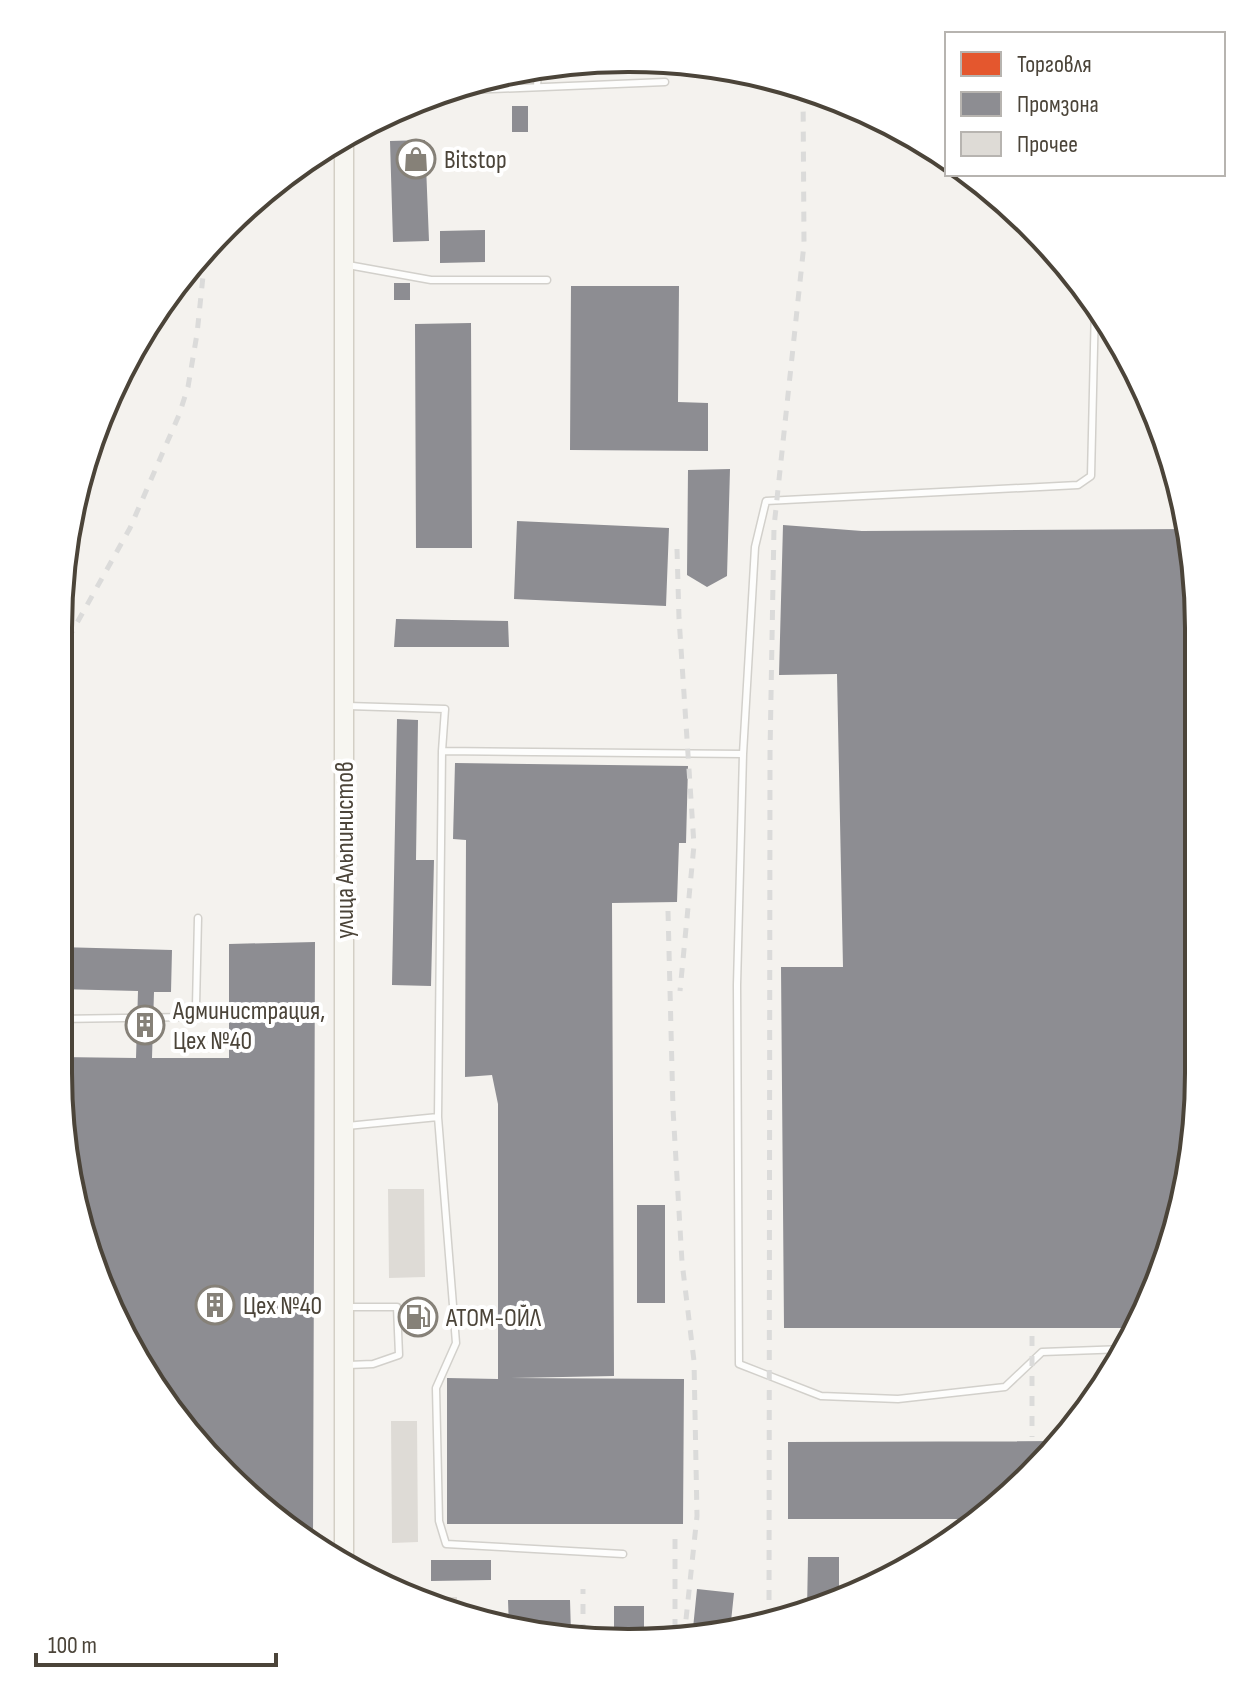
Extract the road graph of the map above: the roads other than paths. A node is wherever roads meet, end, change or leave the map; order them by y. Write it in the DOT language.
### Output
graph roads {
  1 [pos="537,80"];
  2 [pos="665,82"];
  3 [pos="537,87"];
  4 [pos="493,89"];
  5 [pos="344,151"];
  6 [pos="344,264"];
  7 [pos="547,280"];
  8 [pos="1095,325"];
  9 [pos="344,706"];
  10 [pos="442,751"];
  11 [pos="743,754"];
  12 [pos="198,918"];
  13 [pos="72,1019"];
  14 [pos="438,1117"];
  15 [pos="344,1126"];
  16 [pos="344,1307"];
  17 [pos="1111,1350"];
  18 [pos="344,1366"];
  19 [pos="344,1550"];
  20 [pos="623,1554"];
  1 -- 3 [label="lane"];
  2 -- 3 [label="lane"];
  3 -- 4 [label="lane"];
  5 -- 6 [label="main road, улица Альпинистов"];
  6 -- 7 [label="lane"];
  6 -- 9 [label="main road, улица Альпинистов"];
  8 -- 11 [label="lane"];
  9 -- 10 [label="lane"];
  9 -- 15 [label="main road, улица Альпинистов"];
  10 -- 11 [label="lane"];
  10 -- 14 [label="lane"];
  11 -- 17 [label="lane"];
  12 -- 13 [label="lane"];
  14 -- 15 [label="lane"];
  14 -- 20 [label="lane"];
  15 -- 16 [label="main road, улица Альпинистов"];
  16 -- 18 [label="main road, улица Альпинистов"];
  16 -- 18 [label="lane"];
  18 -- 19 [label="main road, улица Альпинистов"];
}
